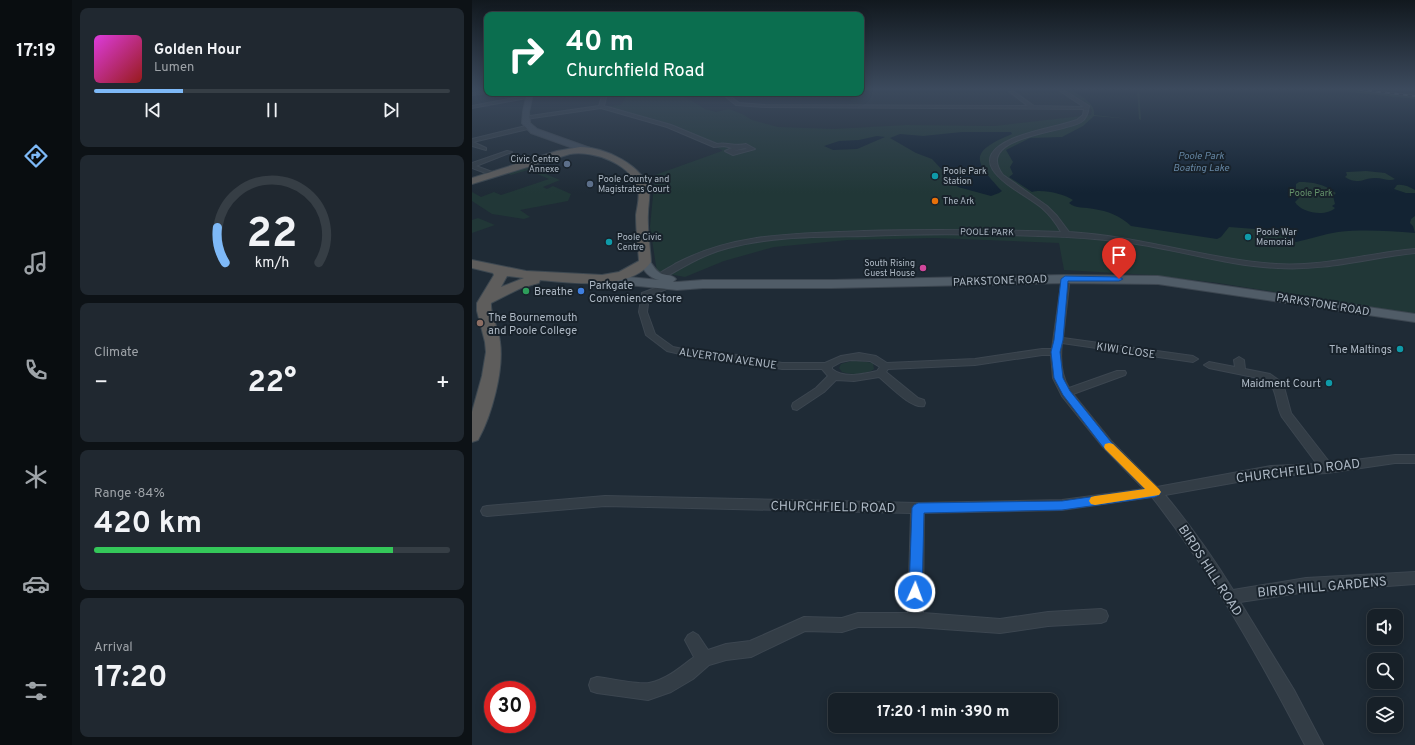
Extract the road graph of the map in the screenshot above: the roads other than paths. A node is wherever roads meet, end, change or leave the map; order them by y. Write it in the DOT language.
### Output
graph roads {
  1 [pos="527,124"];
  2 [pos="661,124"];
  3 [pos="1071,124"];
  4 [pos="530,127"];
  5 [pos="566,142"];
  6 [pos="472,143"];
  7 [pos="737,148"];
  8 [pos="484,149"];
  9 [pos="590,150"];
  10 [pos="509,152"];
  11 [pos="560,153"];
  12 [pos="472,165"];
  13 [pos="493,174"];
  14 [pos="472,181"];
  15 [pos="1066,234"];
  16 [pos="1415,251"];
  17 [pos="472,264"];
  18 [pos="639,266"];
  19 [pos="498,271"];
  20 [pos="551,278"];
  21 [pos="609,279"];
  22 [pos="1065,279"];
  23 [pos="663,282"];
  24 [pos="483,304"];
  25 [pos="1415,318"];
  26 [pos="1057,346"];
  27 [pos="1193,359"];
  28 [pos="1210,365"];
  29 [pos="826,366"];
  30 [pos="883,370"];
  31 [pos="1120,373"];
  32 [pos="834,376"];
  33 [pos="1066,393"];
  34 [pos="920,403"];
  35 [pos="797,406"];
  36 [pos="476,416"];
  37 [pos="472,435"];
  38 [pos="1415,459"];
  39 [pos="1327,468"];
  40 [pos="1155,492"];
  41 [pos="918,508"];
  42 [pos="488,511"];
  43 [pos="1415,578"];
  44 [pos="1229,597"];
  45 [pos="1101,616"];
  46 [pos="915,620"];
  47 [pos="693,640"];
  48 [pos="704,659"];
  49 [pos="597,685"];
  50 [pos="1314,745"];
  1 -- 4 [label="main road"];
  2 -- 7 [label="street"];
  3 -- 15 [label="street"];
  4 -- 5 [label="main road"];
  4 -- 6 [label="street"];
  5 -- 9 [label="main road"];
  5 -- 11 [label="main road"];
  6 -- 8 [label="street"];
  9 -- 11 [label="highway"];
  9 -- 18 [label="highway"];
  10 -- 12 [label="street"];
  11 -- 13 [label="highway"];
  12 -- 13 [label="street"];
  13 -- 14 [label="highway"];
  15 -- 16 [label="street, POOLE PARK"];
  15 -- 23 [label="street, POOLE PARK"];
  17 -- 19 [label="highway, PARKSTONE ROAD"];
  18 -- 21 [label="highway, PARKSTONE ROAD"];
  18 -- 23 [label="main road"];
  19 -- 20 [label="highway, PARKSTONE ROAD"];
  19 -- 24 [label="highway"];
  20 -- 21 [label="highway, PARKSTONE ROAD"];
  20 -- 24 [label="highway"];
  21 -- 23 [label="main road, PARKSTONE ROAD"];
  22 -- 23 [label="main road, PARKSTONE ROAD"];
  22 -- 25 [label="main road, PARKSTONE ROAD"];
  22 -- 26 [label="street, BIRDS HILL ROAD"];
  23 -- 29 [label="street, ALVERTON AVENUE"];
  24 -- 36 [label="highway"];
  26 -- 27 [label="street, KIWI CLOSE"];
  26 -- 30 [label="street, ALVERTON AVENUE"];
  26 -- 33 [label="street, BIRDS HILL ROAD"];
  28 -- 39 [label="street"];
  29 -- 30 [label="street, ALVERTON AVENUE"];
  29 -- 32 [label="street"];
  30 -- 32 [label="street, ALVERTON AVENUE"];
  30 -- 34 [label="street, ALVERTON AVENUE"];
  31 -- 33 [label="street"];
  32 -- 35 [label="street"];
  33 -- 40 [label="street, BIRDS HILL ROAD"];
  36 -- 37 [label="highway"];
  38 -- 39 [label="street, CHURCHFIELD ROAD"];
  39 -- 40 [label="street, CHURCHFIELD ROAD"];
  40 -- 41 [label="street, CHURCHFIELD ROAD"];
  40 -- 44 [label="street, BIRDS HILL ROAD"];
  41 -- 42 [label="street, CHURCHFIELD ROAD"];
  41 -- 46 [label="street"];
  43 -- 44 [label="street, BIRDS HILL GARDENS"];
  44 -- 50 [label="street, BIRDS HILL ROAD"];
  45 -- 46 [label="street"];
  46 -- 48 [label="street"];
  47 -- 48 [label="street"];
  48 -- 49 [label="street"];
}
